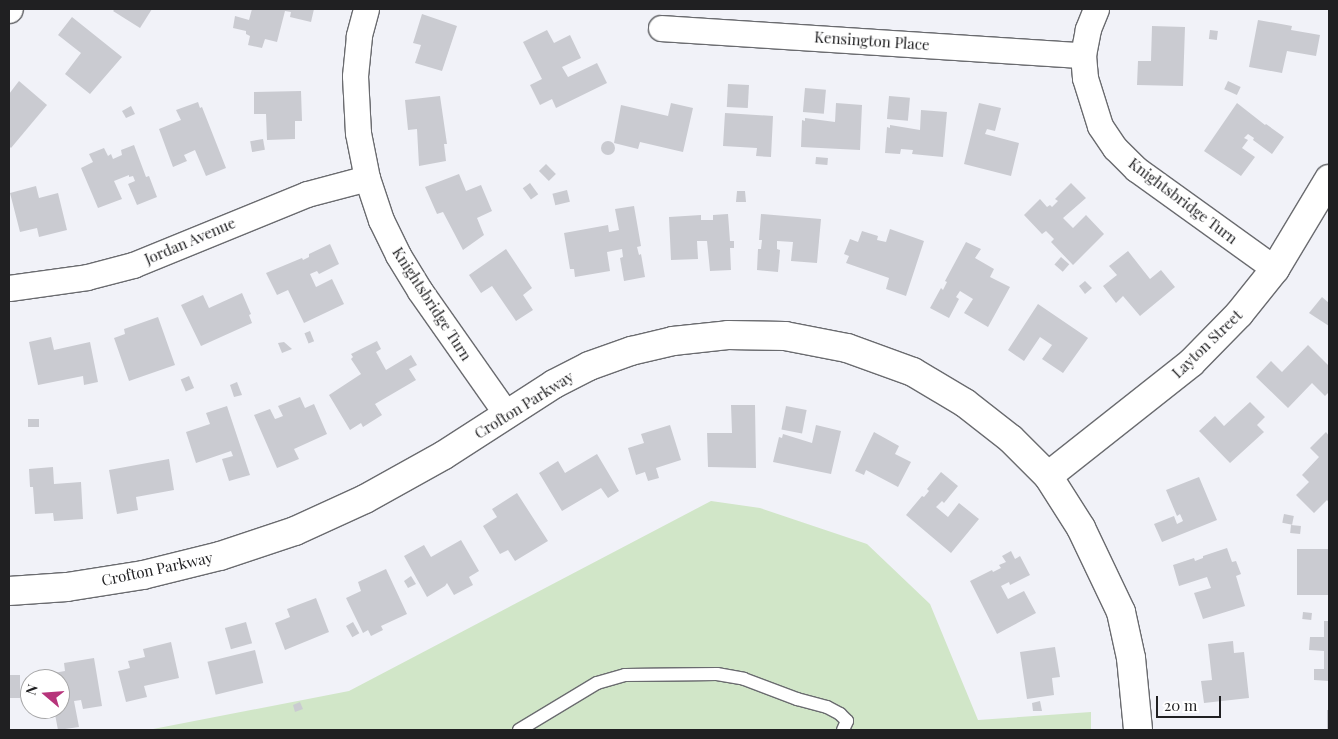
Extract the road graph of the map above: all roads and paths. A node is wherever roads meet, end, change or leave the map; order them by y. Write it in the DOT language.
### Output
graph roads {
  1 [pos="366,9"];
  2 [pos="1096,9"];
  3 [pos="661,28"];
  4 [pos="1083,55"];
  5 [pos="367,178"];
  6 [pos="1329,179"];
  7 [pos="1275,269"];
  8 [pos="9,288"];
  9 [pos="507,415"];
  10 [pos="1048,476"];
  11 [pos="9,592"];
  12 [pos="520,730"];
  13 [pos="843,730"];
  14 [pos="1138,730"];
  1 -- 5 [label="street, Knightsbridge Turn"];
  2 -- 4 [label="street, Knightsbridge Turn"];
  3 -- 4 [label="street, Kensington Place"];
  4 -- 7 [label="street, Knightsbridge Turn"];
  5 -- 8 [label="street, Jordan Avenue"];
  5 -- 9 [label="street, Knightsbridge Turn"];
  6 -- 7 [label="street, Layton Street"];
  7 -- 10 [label="street, Layton Street"];
  9 -- 10 [label="street, Crofton Parkway"];
  9 -- 11 [label="street, Crofton Parkway"];
  10 -- 14 [label="street, Crofton Parkway"];
  12 -- 13 [label="lane"];
}
